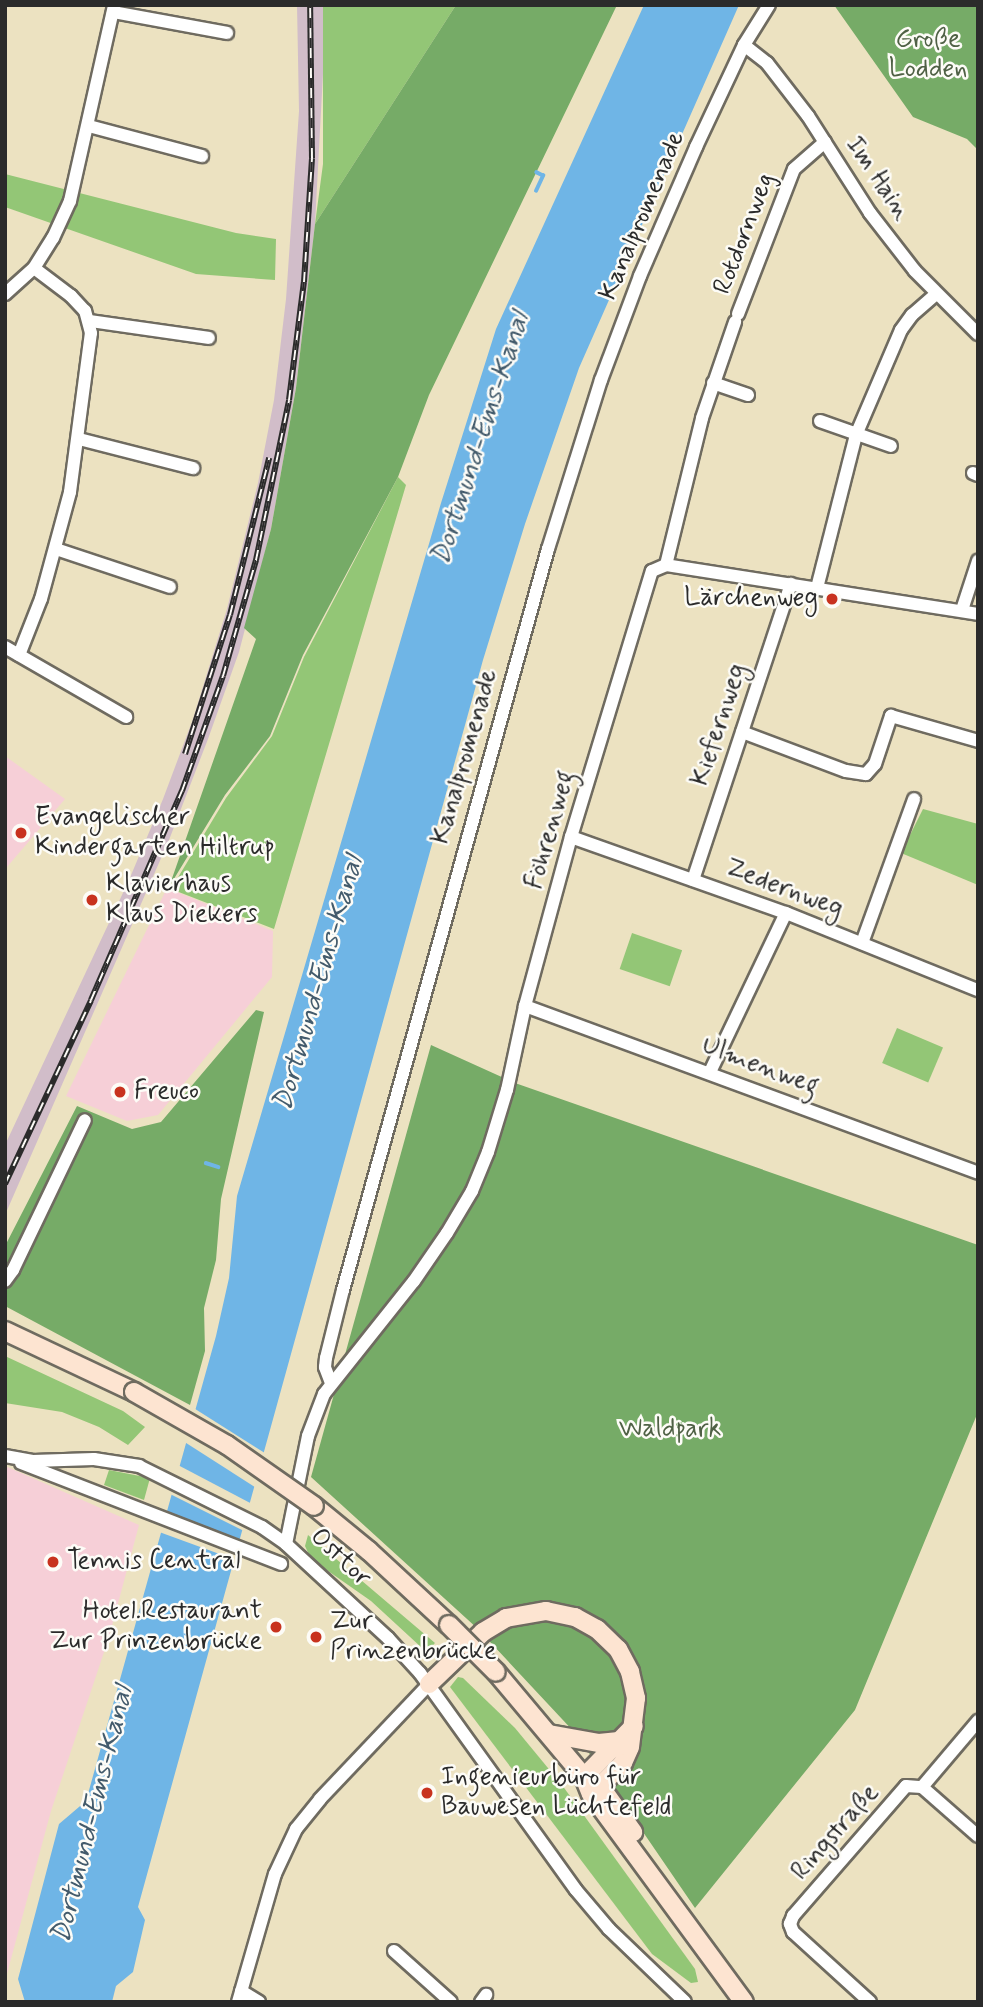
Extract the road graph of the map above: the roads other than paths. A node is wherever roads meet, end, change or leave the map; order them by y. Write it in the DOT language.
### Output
graph roads {
  1 [pos="769,5"];
  2 [pos="114,8"];
  3 [pos="227,33"];
  4 [pos="744,45"];
  5 [pos="89,126"];
  6 [pos="825,142"];
  7 [pos="202,156"];
  8 [pos="34,268"];
  9 [pos="8,287"];
  10 [pos="936,295"];
  11 [pos="90,321"];
  12 [pos="978,334"];
  13 [pos="209,338"];
  14 [pos="713,383"];
  15 [pos="748,395"];
  16 [pos="820,421"];
  17 [pos="856,435"];
  18 [pos="79,439"];
  19 [pos="891,446"];
  20 [pos="193,468"];
  21 [pos="56,549"];
  22 [pos="978,561"];
  23 [pos="666,565"];
  24 [pos="791,584"];
  25 [pos="170,587"];
  26 [pos="817,588"];
  27 [pos="962,610"];
  28 [pos="978,614"];
  29 [pos="5,647"];
  30 [pos="19,655"];
  31 [pos="125,717"];
  32 [pos="742,732"];
  33 [pos="978,741"];
  34 [pos="914,799"];
  35 [pos="571,837"];
  36 [pos="693,880"];
  37 [pos="786,913"];
  38 [pos="862,943"];
  39 [pos="978,990"];
  40 [pos="525,1006"];
  41 [pos="710,1072"];
  42 [pos="85,1119"];
  43 [pos="978,1172"];
  44 [pos="5,1281"];
  45 [pos="5,1331"];
  46 [pos="331,1383"];
  47 [pos="5,1457"];
  48 [pos="286,1544"];
  49 [pos="281,1564"];
  50 [pos="429,1684"];
  51 [pos="978,1721"];
  52 [pos="634,1726"];
  53 [pos="550,1734"];
  54 [pos="619,1741"];
  55 [pos="584,1777"];
  56 [pos="600,1786"];
  57 [pos="922,1787"];
  58 [pos="978,1836"];
  59 [pos="394,1951"];
  60 [pos="730,1981"];
  61 [pos="240,1996"];
  62 [pos="259,2002"];
  63 [pos="451,2002"];
  64 [pos="685,2002"];
  65 [pos="744,2002"];
  66 [pos="870,2002"];
  1 -- 4 [label="street, Kanalpromenade"];
  2 -- 3 [label="street"];
  2 -- 5 [label="street"];
  4 -- 6 [label="street, Im Hain"];
  4 -- 46 [label="street, Kanalpromenade"];
  5 -- 7 [label="street"];
  5 -- 8 [label="street"];
  6 -- 10 [label="street, Im Hain"];
  6 -- 14 [label="street, Rotdornweg"];
  8 -- 9 [label="street"];
  8 -- 11 [label="street"];
  10 -- 12 [label="street, Im Hain"];
  10 -- 17 [label="street"];
  11 -- 13 [label="street"];
  11 -- 18 [label="street"];
  14 -- 15 [label="street"];
  14 -- 23 [label="street, Rotdornweg"];
  16 -- 17 [label="street"];
  17 -- 19 [label="street"];
  17 -- 26 [label="street"];
  18 -- 20 [label="street"];
  18 -- 21 [label="street"];
  21 -- 25 [label="street"];
  21 -- 30 [label="street"];
  22 -- 27 [label="street"];
  23 -- 24 [label="street"];
  23 -- 35 [label="street, Föhrenweg"];
  24 -- 26 [label="street"];
  24 -- 32 [label="street, Kiefernweg"];
  26 -- 27 [label="street"];
  27 -- 28 [label="street"];
  29 -- 30 [label="street"];
  30 -- 31 [label="street"];
  32 -- 33 [label="street"];
  32 -- 36 [label="street, Kiefernweg"];
  34 -- 38 [label="street"];
  35 -- 36 [label="street, Zedernweg"];
  35 -- 40 [label="street, Föhrenweg"];
  36 -- 37 [label="street, Zedernweg"];
  37 -- 38 [label="street, Zedernweg"];
  37 -- 41 [label="street"];
  38 -- 39 [label="street, Zedernweg"];
  40 -- 41 [label="street, Ulmenweg"];
  40 -- 46 [label="street, Föhrenweg"];
  41 -- 43 [label="street, Ulmenweg"];
  42 -- 44 [label="street"];
  45 -- 53 [label="main road, Osttor, bridge"];
  46 -- 48 [label="street"];
  47 -- 48 [label="street, Osttor"];
  47 -- 49 [label="street, Osttor"];
  48 -- 50 [label="street, Osttor"];
  50 -- 52 [label="main road"];
  50 -- 61 [label="street"];
  50 -- 64 [label="street, Osttor"];
  51 -- 57 [label="street, Ringstraße"];
  52 -- 54 [label="main road"];
  52 -- 56 [label="main road"];
  53 -- 54 [label="main road"];
  53 -- 55 [label="main road, Osttor"];
  54 -- 55 [label="main road"];
  55 -- 56 [label="main road, Osttor"];
  55 -- 60 [label="main road, Osttor"];
  56 -- 60 [label="main road, Osttor"];
  57 -- 58 [label="street"];
  57 -- 66 [label="street, Ringstraße"];
  59 -- 63 [label="street"];
  60 -- 65 [label="main road, Osttor"];
  61 -- 62 [label="street"];
}
